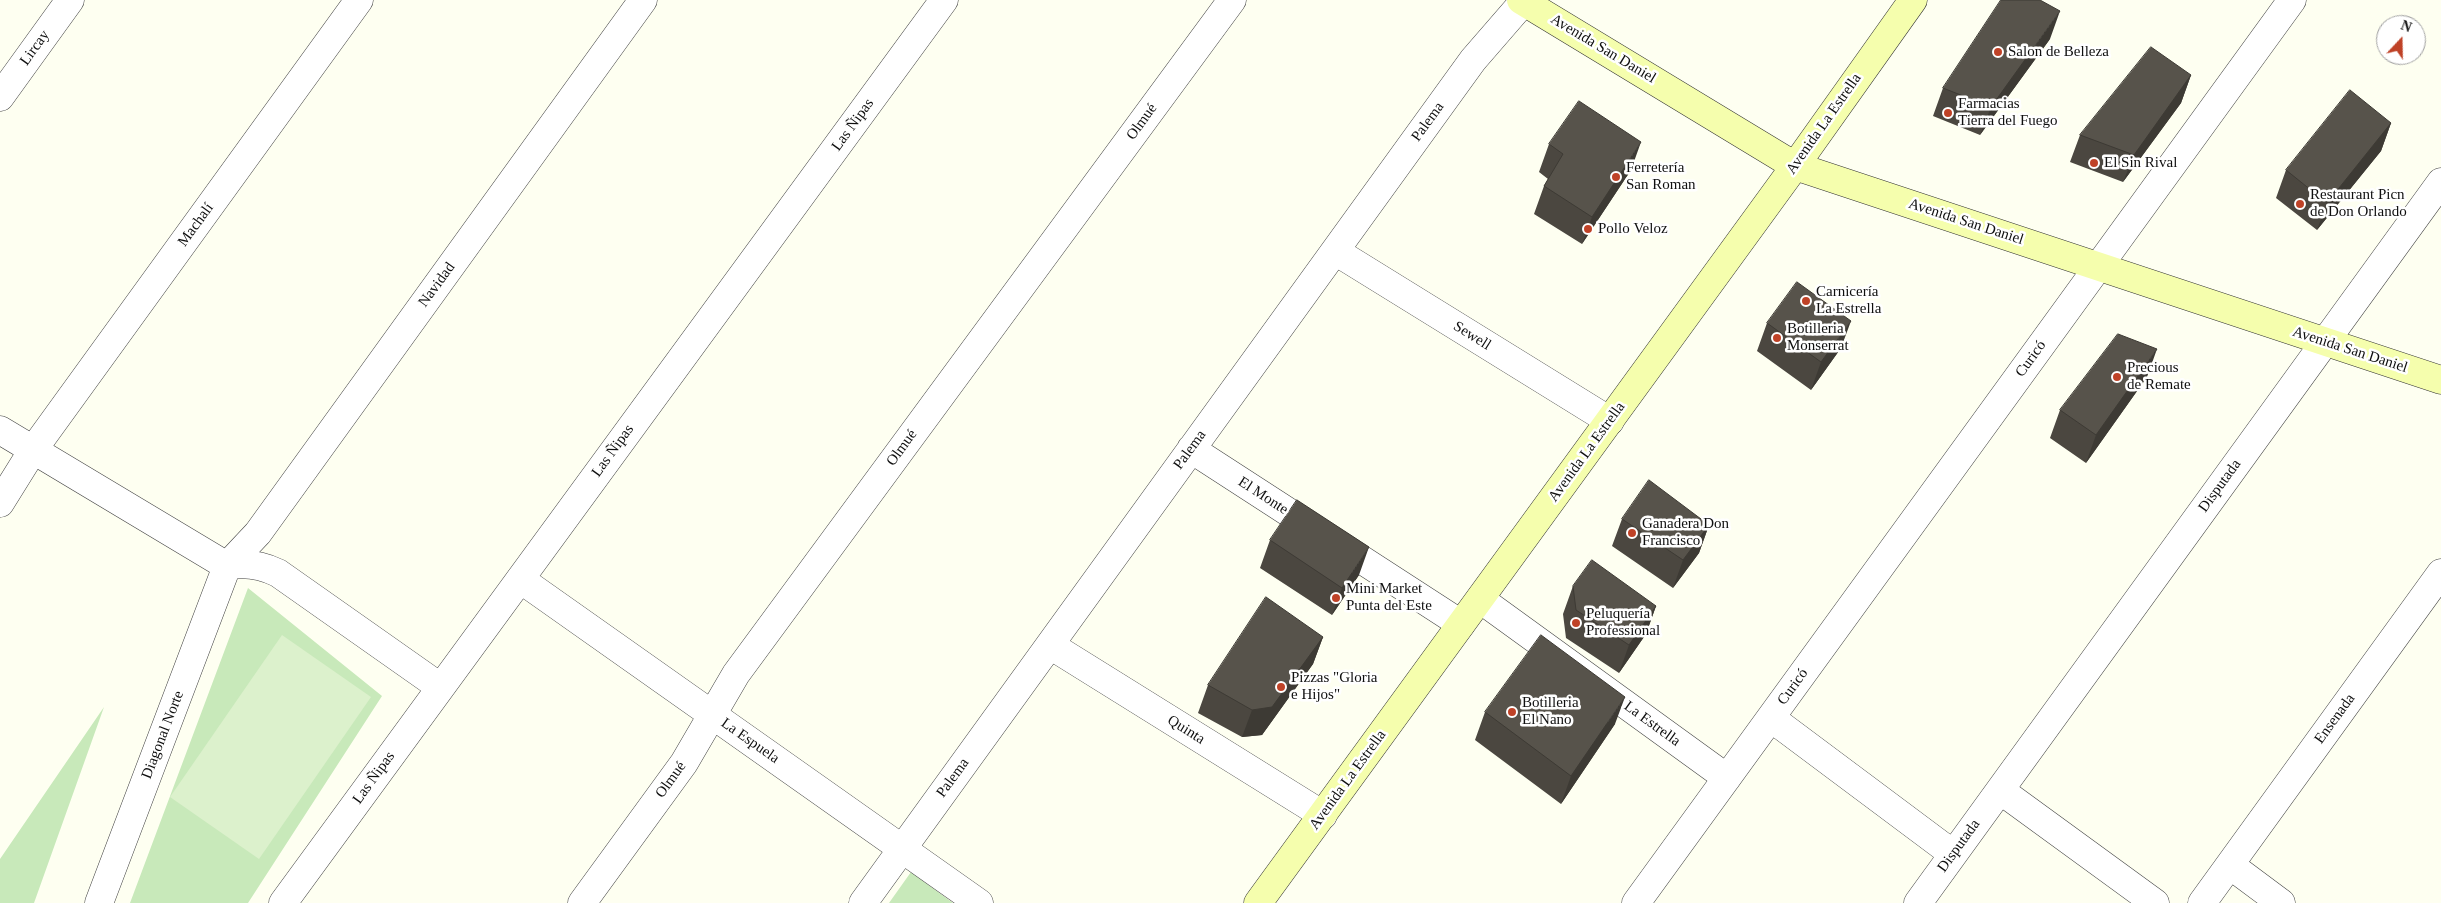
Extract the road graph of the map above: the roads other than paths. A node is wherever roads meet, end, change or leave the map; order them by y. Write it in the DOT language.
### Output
graph roads {
  1 [pos="70,0"];
  2 [pos="359,0"];
  3 [pos="643,0"];
  4 [pos="944,0"];
  5 [pos="1232,0"];
  6 [pos="1523,0"];
  7 [pos="1913,0"];
  8 [pos="2292,0"];
  9 [pos="0,97"];
  10 [pos="1795,166"];
  11 [pos="2441,182"];
  12 [pos="1334,251"];
  13 [pos="2098,266"];
  14 [pos="2325,342"];
  15 [pos="2441,380"];
  16 [pos="1610,421"];
  17 [pos="0,430"];
  18 [pos="1191,449"];
  19 [pos="33,450"];
  20 [pos="0,503"];
  21 [pos="227,566"];
  22 [pos="2441,573"];
  23 [pos="520,579"];
  24 [pos="1480,599"];
  25 [pos="1462,624"];
  26 [pos="1050,645"];
  27 [pos="440,687"];
  28 [pos="712,715"];
  29 [pos="1771,718"];
  30 [pos="1727,778"];
  31 [pos="2000,790"];
  32 [pos="1323,815"];
  33 [pos="902,849"];
  34 [pos="1953,854"];
  35 [pos="2230,865"];
  36 [pos="99,903"];
  37 [pos="283,903"];
  38 [pos="582,903"];
  39 [pos="863,903"];
  40 [pos="979,903"];
  41 [pos="1258,903"];
  42 [pos="1636,903"];
  43 [pos="1918,903"];
  44 [pos="2155,903"];
  45 [pos="2202,903"];
  46 [pos="2281,903"];
  1 -- 9 [label="street, Lircay"];
  2 -- 19 [label="street, Machalí"];
  3 -- 21 [label="street, Navidad"];
  4 -- 23 [label="street, Las Ñipas"];
  5 -- 28 [label="street, Olmué"];
  6 -- 10 [label="main road, Avenida San Daniel"];
  6 -- 12 [label="street, Palema"];
  7 -- 10 [label="main road, Avenida La Estrella"];
  8 -- 13 [label="street, Curicó"];
  10 -- 13 [label="main road, Avenida San Daniel"];
  10 -- 16 [label="main road, Avenida La Estrella"];
  11 -- 14 [label="street, Disputada"];
  12 -- 16 [label="street, Sewell"];
  12 -- 18 [label="street, Palema"];
  13 -- 14 [label="main road, Avenida San Daniel"];
  13 -- 29 [label="street, Curicó"];
  14 -- 15 [label="main road, Avenida San Daniel"];
  14 -- 31 [label="street, Disputada"];
  16 -- 24 [label="main road, Avenida La Estrella"];
  17 -- 19 [label="street"];
  18 -- 25 [label="street, El Monte"];
  18 -- 26 [label="street, Palema"];
  19 -- 20 [label="street, Machalí"];
  19 -- 21 [label="street"];
  21 -- 27 [label="street"];
  21 -- 36 [label="street, Diagonal Norte"];
  22 -- 35 [label="street, Ensenada"];
  23 -- 27 [label="street, Las Ñipas"];
  23 -- 28 [label="street, La Espuela"];
  24 -- 25 [label="main road, Avenida La Estrella"];
  24 -- 30 [label="street, La Estrella"];
  25 -- 32 [label="main road, Avenida La Estrella"];
  26 -- 32 [label="street, Quinta"];
  26 -- 33 [label="street, Palema"];
  27 -- 37 [label="street, Las Ñipas"];
  28 -- 33 [label="street, La Espuela"];
  28 -- 38 [label="street, Olmué"];
  29 -- 30 [label="street, Curicó"];
  29 -- 34 [label="street, Curicó"];
  30 -- 42 [label="street, Curicó"];
  31 -- 34 [label="street, Disputada"];
  31 -- 44 [label="street"];
  32 -- 41 [label="main road, Avenida La Estrella"];
  33 -- 39 [label="street, Palema"];
  33 -- 40 [label="street, La Espuela"];
  34 -- 43 [label="street, Disputada"];
  35 -- 45 [label="street, Ensenada"];
  35 -- 46 [label="street"];
}
